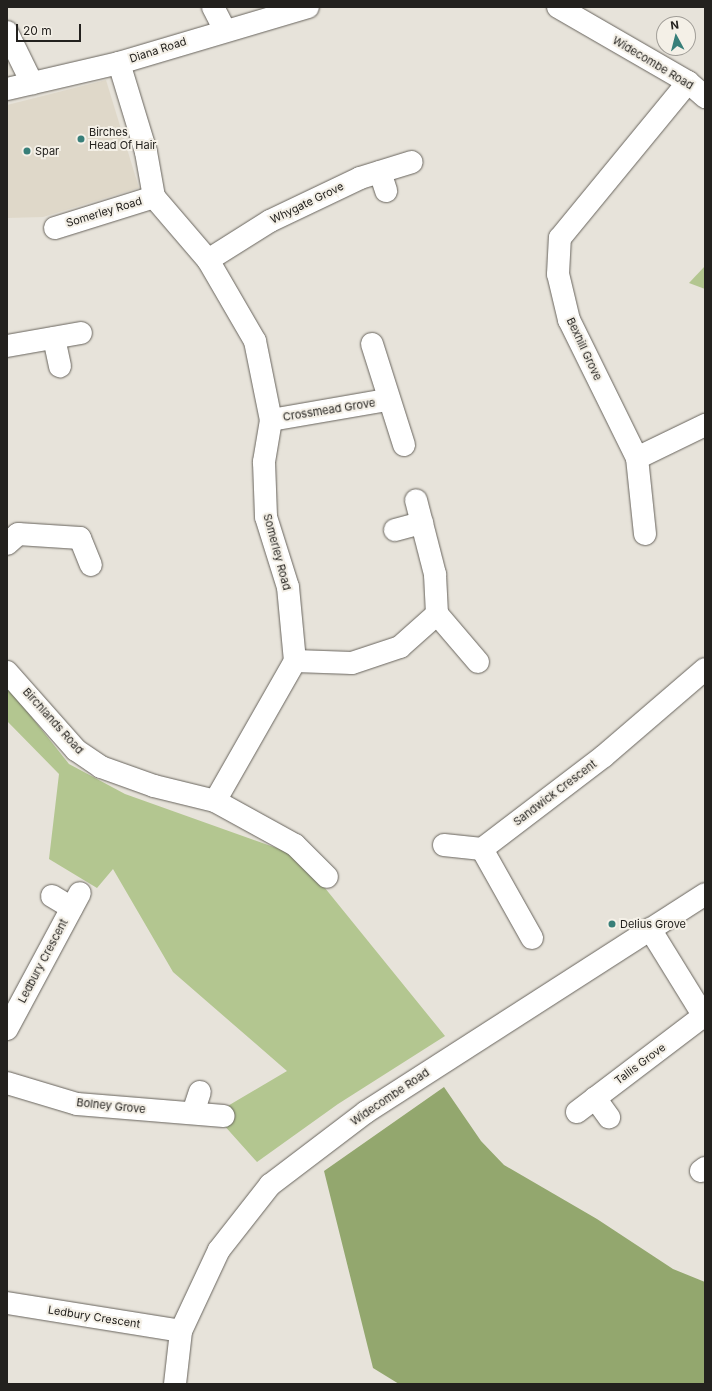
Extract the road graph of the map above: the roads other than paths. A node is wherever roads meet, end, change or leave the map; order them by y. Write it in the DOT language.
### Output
graph roads {
  1 [pos="213,7"];
  2 [pos="308,7"];
  3 [pos="558,7"];
  4 [pos="224,29"];
  5 [pos="7,32"];
  6 [pos="118,63"];
  7 [pos="688,82"];
  8 [pos="32,84"];
  9 [pos="7,89"];
  10 [pos="705,97"];
  11 [pos="412,162"];
  12 [pos="154,197"];
  13 [pos="55,228"];
  14 [pos="208,260"];
  15 [pos="81,333"];
  16 [pos="54,338"];
  17 [pos="372,344"];
  18 [pos="7,346"];
  19 [pos="60,366"];
  20 [pos="387,400"];
  21 [pos="271,420"];
  22 [pos="705,425"];
  23 [pos="404,445"];
  24 [pos="637,458"];
  25 [pos="416,500"];
  26 [pos="422,523"];
  27 [pos="395,530"];
  28 [pos="644,534"];
  29 [pos="7,544"];
  30 [pos="91,565"];
  31 [pos="437,614"];
  32 [pos="295,661"];
  33 [pos="478,662"];
  34 [pos="705,669"];
  35 [pos="7,672"];
  36 [pos="215,801"];
  37 [pos="444,845"];
  38 [pos="482,849"];
  39 [pos="327,877"];
  40 [pos="705,894"];
  41 [pos="52,896"];
  42 [pos="650,929"];
  43 [pos="532,938"];
  44 [pos="704,1017"];
  45 [pos="7,1028"];
  46 [pos="7,1083"];
  47 [pos="200,1092"];
  48 [pos="595,1098"];
  49 [pos="577,1112"];
  50 [pos="193,1113"];
  51 [pos="224,1116"];
  52 [pos="609,1117"];
  53 [pos="7,1303"];
  54 [pos="181,1331"];
  55 [pos="175,1384"];
  1 -- 4 [label="street"];
  2 -- 4 [label="street, Diana Road"];
  3 -- 7 [label="street, Widecombe Road"];
  4 -- 6 [label="street, Diana Road"];
  5 -- 8 [label="street"];
  6 -- 8 [label="street, Diana Road"];
  6 -- 12 [label="street, Somerley Road"];
  7 -- 10 [label="street, Widecombe Road"];
  7 -- 24 [label="street, Bexhill Grove"];
  8 -- 9 [label="street, Diana Road"];
  11 -- 14 [label="street, Whygate Grove"];
  12 -- 13 [label="street, Somerley Road"];
  12 -- 14 [label="street, Somerley Road"];
  14 -- 21 [label="street, Somerley Road"];
  15 -- 16 [label="street"];
  16 -- 18 [label="street"];
  16 -- 19 [label="street"];
  17 -- 20 [label="street, Crossmead Grove"];
  20 -- 21 [label="street, Crossmead Grove"];
  20 -- 23 [label="street, Crossmead Grove"];
  21 -- 32 [label="street, Somerley Road"];
  22 -- 24 [label="street"];
  24 -- 28 [label="street, Bexhill Grove"];
  25 -- 26 [label="street"];
  26 -- 27 [label="street"];
  26 -- 31 [label="street"];
  29 -- 30 [label="street"];
  31 -- 32 [label="street"];
  31 -- 33 [label="street"];
  32 -- 36 [label="street"];
  34 -- 38 [label="street, Sandwick Crescent"];
  35 -- 36 [label="street, Birchlands Road"];
  36 -- 39 [label="street"];
  37 -- 38 [label="street"];
  38 -- 43 [label="street"];
  40 -- 42 [label="street, Widecombe Road"];
  41 -- 45 [label="street, Ledbury Crescent"];
  42 -- 44 [label="street"];
  42 -- 54 [label="street, Widecombe Road"];
  44 -- 48 [label="street, Tallis Grove"];
  46 -- 50 [label="street, Bolney Grove"];
  47 -- 50 [label="street"];
  48 -- 49 [label="street, Tallis Grove"];
  48 -- 52 [label="street"];
  50 -- 51 [label="street, Bolney Grove"];
  53 -- 54 [label="street, Ledbury Crescent"];
  54 -- 55 [label="street, Widecombe Road"];
}
